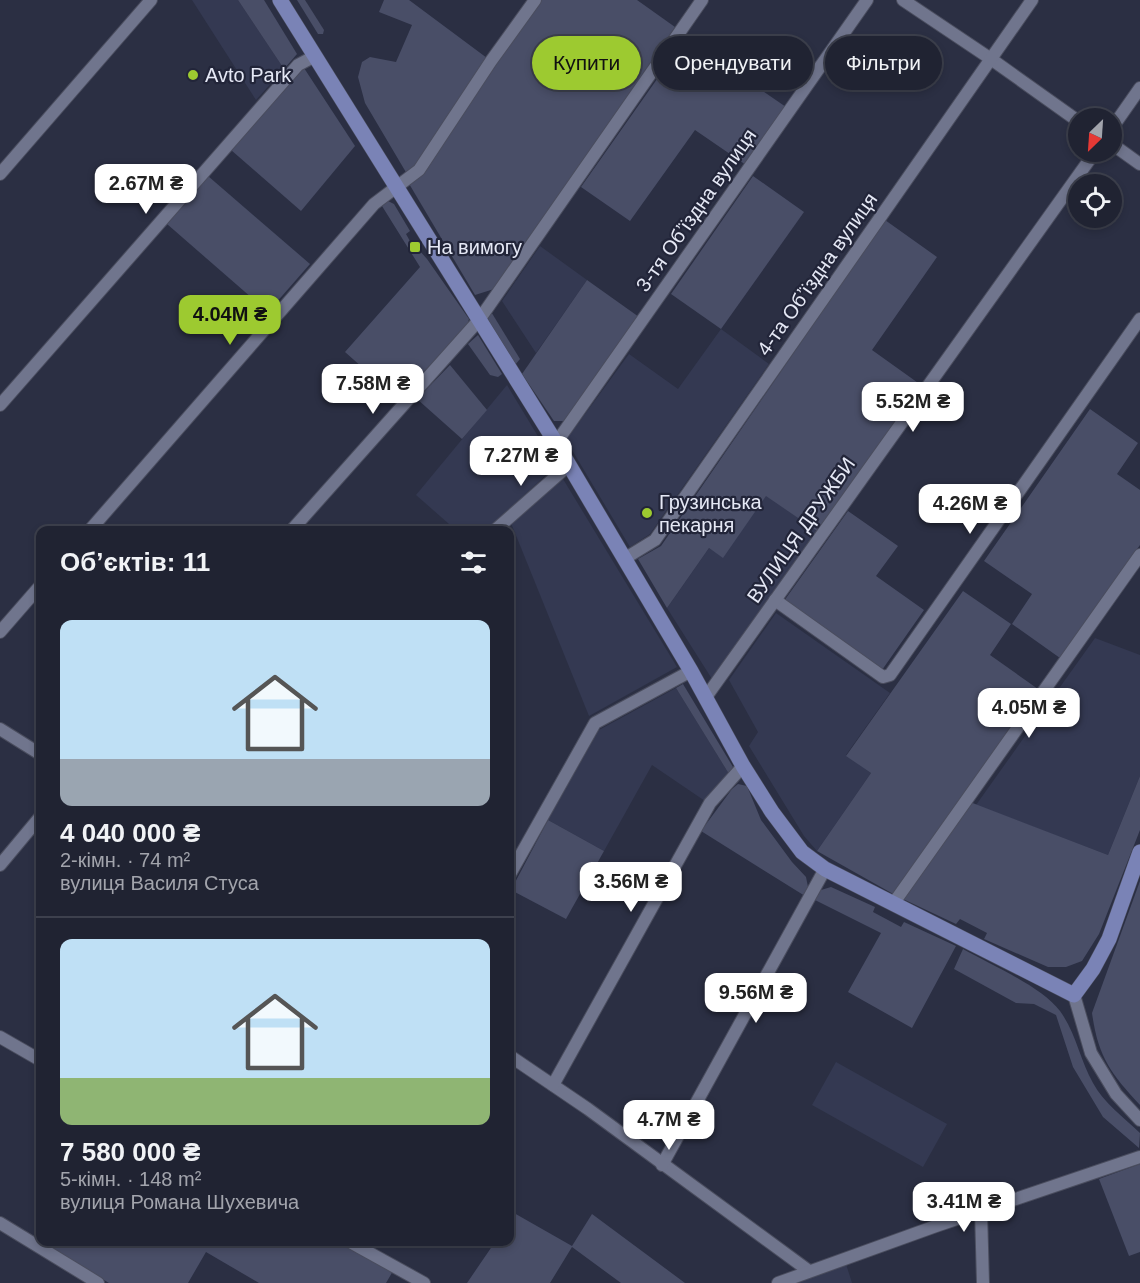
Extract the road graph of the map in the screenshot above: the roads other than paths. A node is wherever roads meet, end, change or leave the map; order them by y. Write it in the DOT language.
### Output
graph roads {
  1 [pos="151,0"];
  2 [pos="280,0"];
  3 [pos="535,0"];
  4 [pos="702,0"];
  5 [pos="867,0"];
  6 [pos="903,0"];
  7 [pos="1032,0"];
  8 [pos="315,56"];
  9 [pos="991,59"];
  10 [pos="1140,88"];
  11 [pos="1068,114"];
  12 [pos="1122,114"];
  13 [pos="1122,151"];
  14 [pos="1088,162"];
  15 [pos="1140,164"];
  16 [pos="0,174"];
  17 [pos="396,186"];
  18 [pos="1140,319"];
  19 [pos="479,320"];
  20 [pos="0,405"];
  21 [pos="556,443"];
  22 [pos="569,465"];
  23 [pos="92,526"];
  24 [pos="295,526"];
  25 [pos="500,526"];
  26 [pos="1140,555"];
  27 [pos="624,559"];
  28 [pos="36,591"];
  29 [pos="776,600"];
  30 [pos="0,632"];
  31 [pos="691,670"];
  32 [pos="706,697"];
  33 [pos="0,729"];
  34 [pos="36,752"];
  35 [pos="743,766"];
  36 [pos="36,822"];
  37 [pos="1140,852"];
  38 [pos="0,865"];
  39 [pos="514,867"];
  40 [pos="825,869"];
  41 [pos="893,904"];
  42 [pos="1074,995"];
  43 [pos="0,1037"];
  44 [pos="36,1058"];
  45 [pos="514,1059"];
  46 [pos="553,1084"];
  47 [pos="1140,1120"];
  48 [pos="1140,1157"];
  49 [pos="662,1164"];
  50 [pos="981,1211"];
  51 [pos="0,1223"];
  52 [pos="36,1245"];
  53 [pos="38,1246"];
  54 [pos="357,1246"];
  55 [pos="809,1271"];
  56 [pos="98,1283"];
  57 [pos="424,1283"];
  58 [pos="778,1283"];
  59 [pos="983,1283"];
  1 -- 16 [label="street"];
  2 -- 8 [label="main road"];
  3 -- 17 [label="street"];
  4 -- 19 [label="street"];
  5 -- 21 [label="street, 3-тя Обʼїздна вулиця"];
  6 -- 9 [label="street"];
  7 -- 9 [label="street, 4-та Обʼїздна вулиця"];
  8 -- 17 [label="main road"];
  8 -- 20 [label="street"];
  9 -- 11 [label="street"];
  9 -- 27 [label="street, 4-та Обʼїздна вулиця"];
  10 -- 12 [label="street"];
  13 -- 15 [label="street"];
  14 -- 29 [label="street, ВУЛИЦЯ ДРУЖБИ"];
  17 -- 19 [label="main road"];
  17 -- 23 [label="street"];
  18 -- 29 [label="street"];
  19 -- 21 [label="main road"];
  19 -- 24 [label="street"];
  21 -- 22 [label="main road"];
  22 -- 25 [label="street"];
  22 -- 27 [label="main road"];
  26 -- 41 [label="street"];
  27 -- 31 [label="main road"];
  28 -- 30 [label="street"];
  29 -- 32 [label="street, ВУЛИЦЯ ДРУЖБИ"];
  31 -- 32 [label="main road"];
  31 -- 39 [label="street"];
  32 -- 35 [label="main road"];
  33 -- 34 [label="street"];
  35 -- 40 [label="main road"];
  35 -- 46 [label="street"];
  36 -- 38 [label="street"];
  37 -- 42 [label="main road"];
  40 -- 41 [label="main road"];
  40 -- 49 [label="street"];
  41 -- 42 [label="main road"];
  42 -- 47 [label="street"];
  43 -- 44 [label="street"];
  45 -- 46 [label="street"];
  46 -- 49 [label="street"];
  48 -- 50 [label="street"];
  49 -- 55 [label="street"];
  50 -- 55 [label="street"];
  50 -- 59 [label="street"];
  51 -- 52 [label="street"];
  53 -- 56 [label="street"];
  54 -- 57 [label="street"];
  55 -- 58 [label="street"];
}
